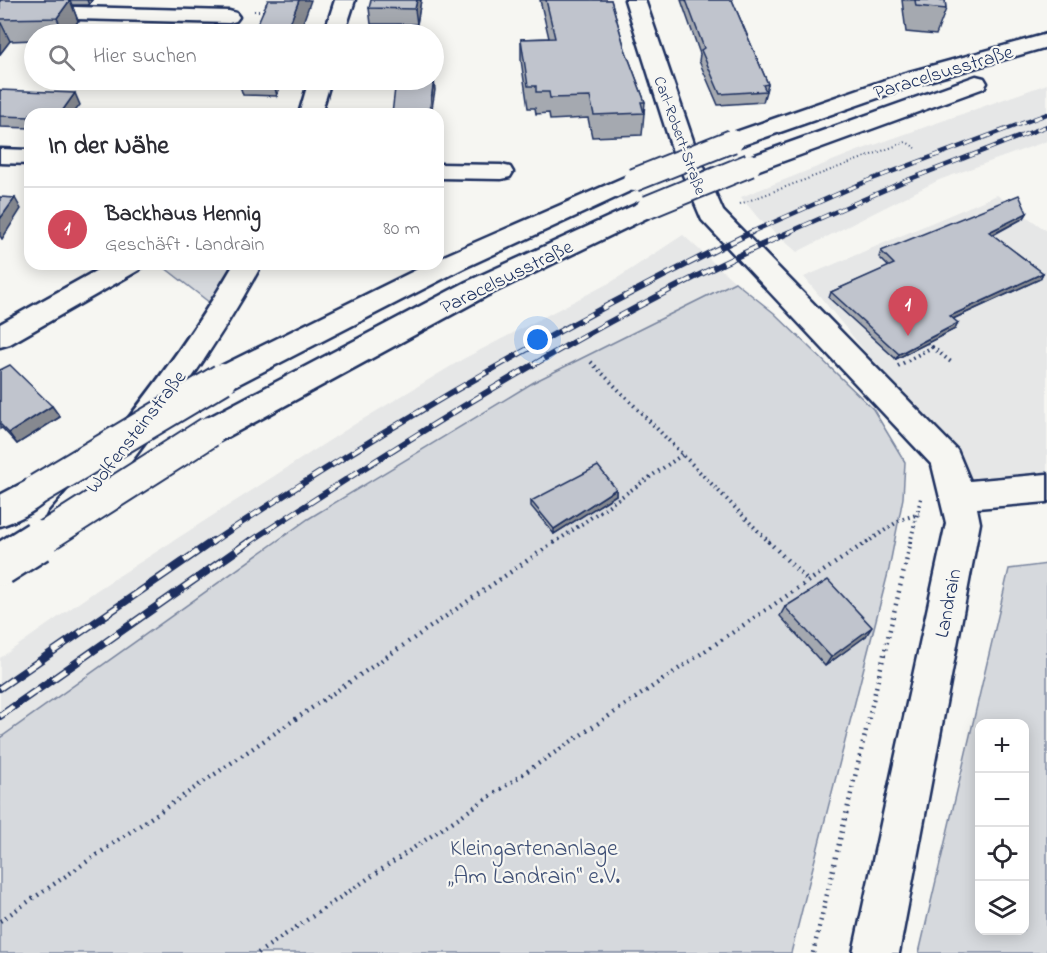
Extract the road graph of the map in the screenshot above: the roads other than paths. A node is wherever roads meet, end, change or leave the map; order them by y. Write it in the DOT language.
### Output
graph roads {
  1 [pos="345,0"];
  2 [pos="635,0"];
  3 [pos="0,11"];
  4 [pos="229,17"];
  5 [pos="337,24"];
  6 [pos="1047,40"];
  7 [pos="1047,61"];
  8 [pos="315,96"];
  9 [pos="306,108"];
  10 [pos="0,156"];
  11 [pos="24,157"];
  12 [pos="444,171"];
  13 [pos="501,172"];
  14 [pos="444,267"];
  15 [pos="120,270"];
  16 [pos="244,270"];
  17 [pos="438,270"];
  18 [pos="800,309"];
  19 [pos="0,338"];
  20 [pos="1047,488"];
  21 [pos="958,496"];
  22 [pos="0,512"];
  23 [pos="0,565"];
  24 [pos="0,580"];
  25 [pos="876,953"];
  1 -- 5 [label="main road"];
  2 -- 18 [label="main road, Carl-Robert-Straße"];
  3 -- 4 [label="main road"];
  6 -- 14 [label="main road, Paracelsusstraße, bridge"];
  7 -- 23 [label="main road, Paracelsusstraße, bridge"];
  8 -- 9 [label="main road"];
  10 -- 11 [label="main road"];
  12 -- 13 [label="main road"];
  15 -- 19 [label="main road"];
  16 -- 24 [label="main road, Wolfensteinstraße"];
  17 -- 22 [label="main road, Paracelsusstraße, bridge"];
  18 -- 21 [label="main road, Landrain"];
  20 -- 21 [label="main road"];
  21 -- 25 [label="main road, Landrain"];
}
